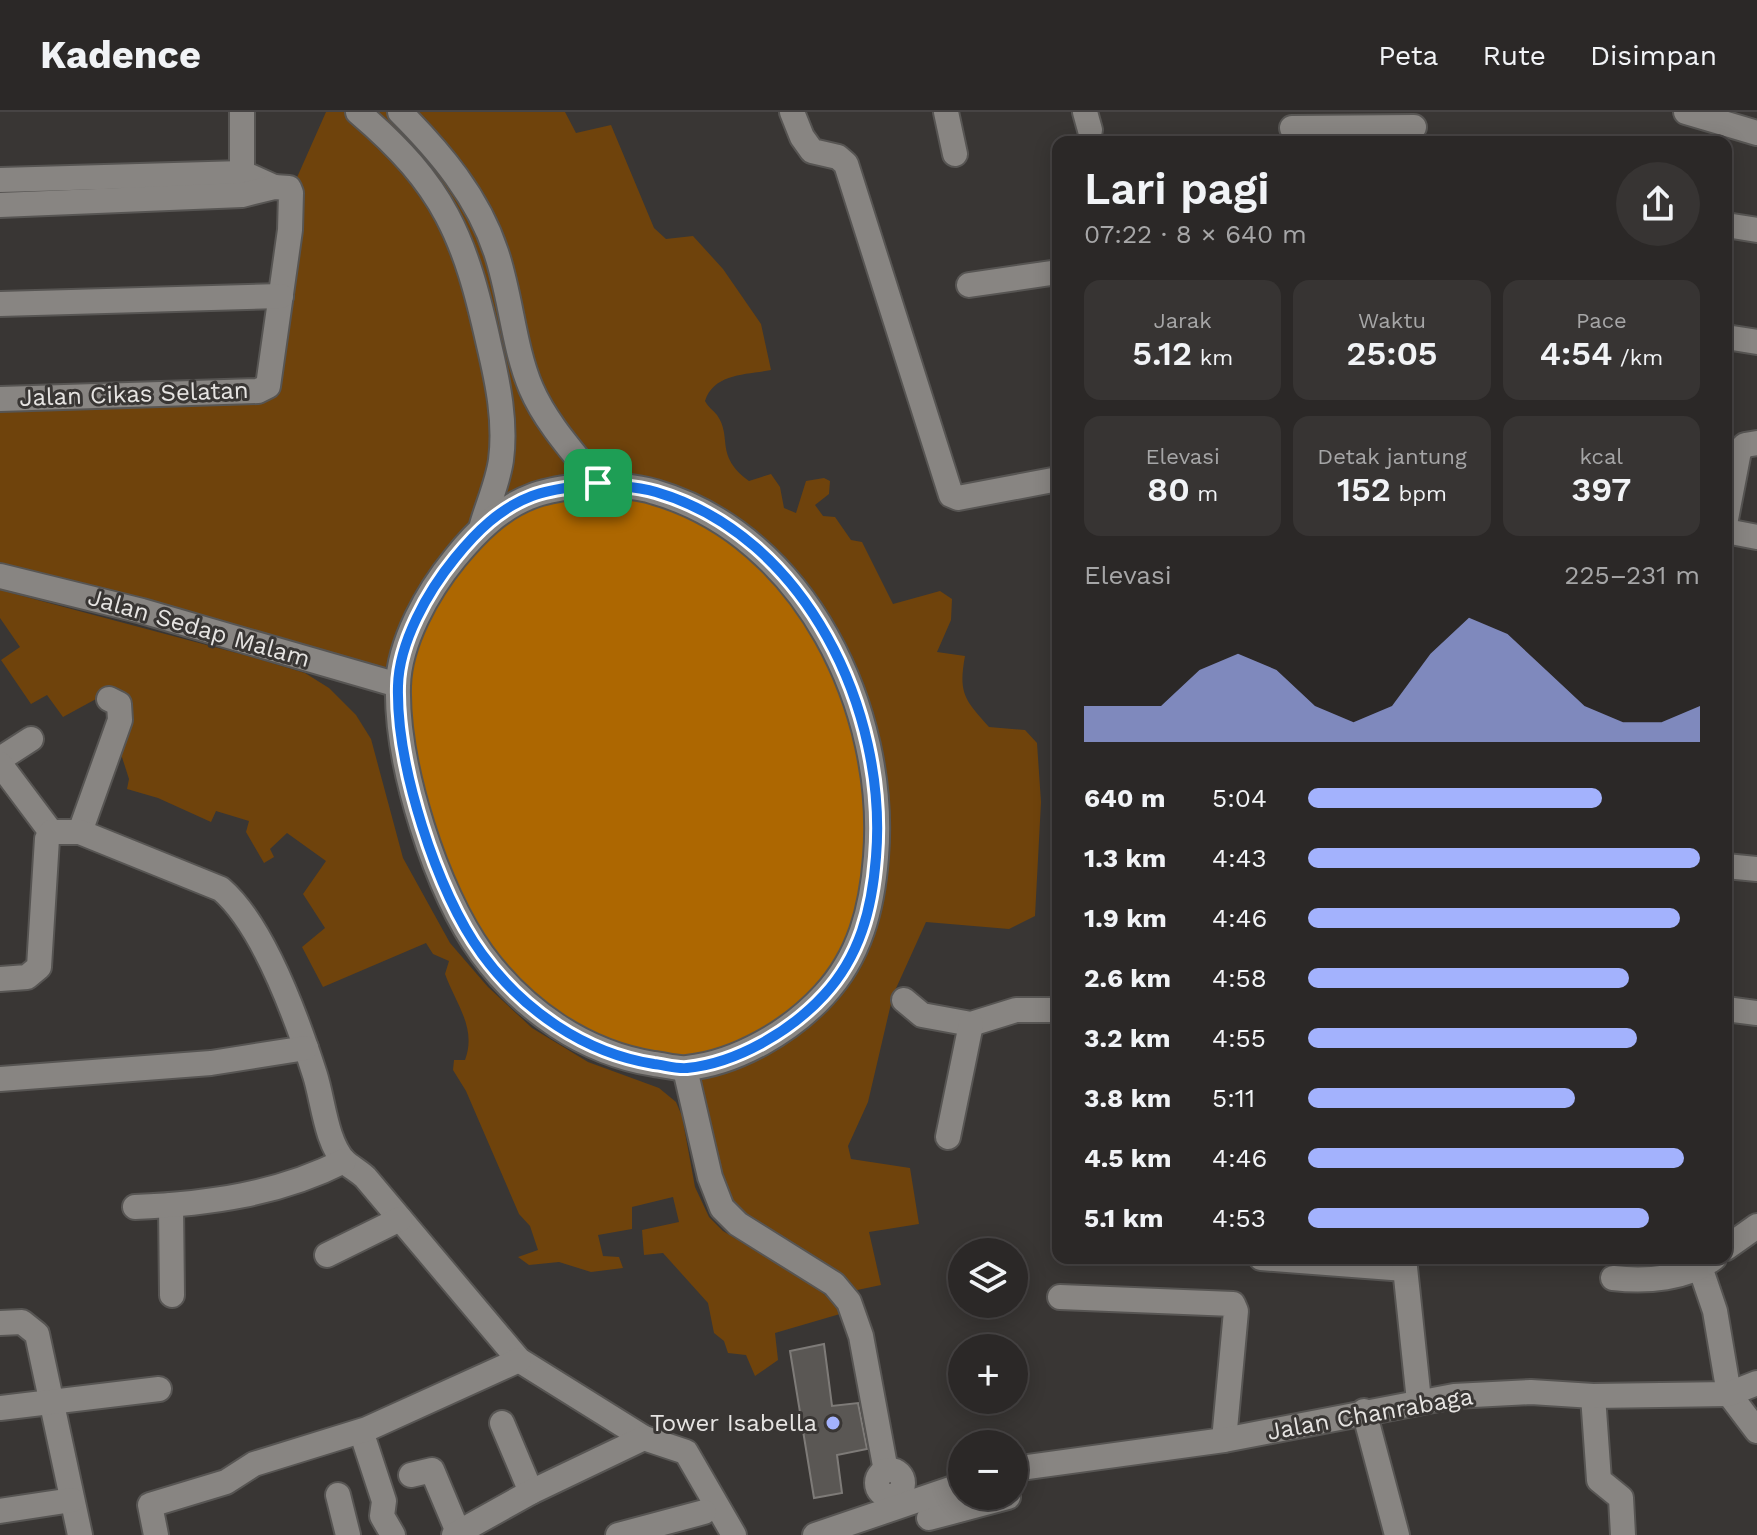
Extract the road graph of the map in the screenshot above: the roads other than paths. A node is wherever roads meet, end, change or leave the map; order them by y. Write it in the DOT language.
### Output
graph roads {
  1 [pos="242,112"];
  2 [pos="400,112"];
  3 [pos="792,112"];
  4 [pos="946,112"];
  5 [pos="1686,112"];
  6 [pos="365,118"];
  7 [pos="1751,125"];
  8 [pos="1292,127"];
  9 [pos="1414,127"];
  10 [pos="955,154"];
  11 [pos="0,180"];
  12 [pos="243,184"];
  13 [pos="0,205"];
  14 [pos="1732,226"];
  15 [pos="1757,230"];
  16 [pos="1052,273"];
  17 [pos="969,285"];
  18 [pos="281,296"];
  19 [pos="0,304"];
  20 [pos="1732,338"];
  21 [pos="1757,342"];
  22 [pos="0,399"];
  23 [pos="1757,443"];
  24 [pos="1052,480"];
  25 [pos="598,483"];
  26 [pos="1732,488"];
  27 [pos="482,525"];
  28 [pos="1732,532"];
  29 [pos="1757,537"];
  30 [pos="0,576"];
  31 [pos="398,685"];
  32 [pos="109,699"];
  33 [pos="31,739"];
  34 [pos="0,762"];
  35 [pos="51,832"];
  36 [pos="80,832"];
  37 [pos="1732,867"];
  38 [pos="1757,869"];
  39 [pos="0,979"];
  40 [pos="904,1000"];
  41 [pos="1052,1010"];
  42 [pos="1732,1010"];
  43 [pos="1757,1013"];
  44 [pos="971,1024"];
  45 [pos="306,1048"];
  46 [pos="685,1069"];
  47 [pos="0,1079"];
  48 [pos="948,1137"];
  49 [pos="344,1161"];
  50 [pos="171,1205"];
  51 [pos="135,1207"];
  52 [pos="400,1219"];
  53 [pos="1757,1226"];
  54 [pos="1732,1244"];
  55 [pos="327,1255"];
  56 [pos="1405,1264"];
  57 [pos="1694,1264"];
  58 [pos="1705,1264"];
  59 [pos="1613,1278"];
  60 [pos="172,1295"];
  61 [pos="1060,1297"];
  62 [pos="0,1323"];
  63 [pos="519,1360"];
  64 [pos="1757,1383"];
  65 [pos="159,1389"];
  66 [pos="1729,1394"];
  67 [pos="1593,1396"];
  68 [pos="50,1400"];
  69 [pos="1419,1401"];
  70 [pos="0,1408"];
  71 [pos="1364,1411"];
  72 [pos="502,1423"];
  73 [pos="1757,1431"];
  74 [pos="644,1438"];
  75 [pos="1224,1440"];
  76 [pos="365,1443"];
  77 [pos="1028,1467"];
  78 [pos="411,1475"];
  79 [pos="948,1489"];
  80 [pos="531,1492"];
  81 [pos="338,1495"];
  82 [pos="948,1498"];
  83 [pos="909,1499"];
  84 [pos="72,1500"];
  85 [pos="0,1511"];
  86 [pos="704,1512"];
  87 [pos="851,1522"];
  88 [pos="456,1534"];
  89 [pos="80,1535"];
  90 [pos="156,1535"];
  91 [pos="348,1535"];
  92 [pos="393,1535"];
  93 [pos="618,1535"];
  94 [pos="734,1535"];
  95 [pos="815,1535"];
  96 [pos="1397,1535"];
  97 [pos="1623,1535"];
  1 -- 12 [label="street"];
  2 -- 25 [label="street"];
  3 -- 24 [label="street"];
  4 -- 10 [label="street"];
  5 -- 7 [label="street"];
  6 -- 27 [label="street"];
  8 -- 9 [label="street"];
  11 -- 12 [label="street"];
  12 -- 13 [label="street"];
  12 -- 18 [label="street"];
  14 -- 15 [label="street"];
  16 -- 17 [label="street"];
  18 -- 19 [label="street"];
  18 -- 22 [label="street, Jalan Cikas Selatan"];
  20 -- 21 [label="street"];
  23 -- 26 [label="street"];
  25 -- 27 [label="street"];
  25 -- 46 [label="street"];
  27 -- 31 [label="street"];
  28 -- 29 [label="street"];
  30 -- 31 [label="street, Jalan Sedap Malam"];
  31 -- 46 [label="street"];
  32 -- 36 [label="street"];
  33 -- 34 [label="street"];
  34 -- 35 [label="street"];
  35 -- 36 [label="street"];
  35 -- 39 [label="street"];
  36 -- 45 [label="street"];
  37 -- 38 [label="street"];
  40 -- 44 [label="street"];
  41 -- 44 [label="street"];
  42 -- 43 [label="street"];
  44 -- 48 [label="street"];
  45 -- 47 [label="street"];
  45 -- 49 [label="street"];
  46 -- 83 [label="street"];
  49 -- 50 [label="street"];
  49 -- 52 [label="street"];
  50 -- 51 [label="street"];
  50 -- 60 [label="street"];
  52 -- 55 [label="street"];
  52 -- 63 [label="street"];
  53 -- 54 [label="street"];
  56 -- 69 [label="street"];
  57 -- 59 [label="street"];
  58 -- 66 [label="street"];
  61 -- 75 [label="street"];
  62 -- 68 [label="street"];
  63 -- 74 [label="street"];
  63 -- 90 [label="street"];
  64 -- 66 [label="street"];
  65 -- 68 [label="street"];
  66 -- 67 [label="street, Jalan Chanrabaga"];
  66 -- 73 [label="street"];
  67 -- 69 [label="street, Jalan Chanrabaga"];
  67 -- 97 [label="street"];
  68 -- 70 [label="street"];
  68 -- 84 [label="street"];
  69 -- 71 [label="street, Jalan Chanrabaga"];
  71 -- 75 [label="street, Jalan Chanrabaga"];
  71 -- 96 [label="street"];
  72 -- 80 [label="street"];
  74 -- 80 [label="street"];
  74 -- 94 [label="street"];
  75 -- 77 [label="street, Jalan Chanrabaga"];
  76 -- 92 [label="street"];
  78 -- 88 [label="street"];
  79 -- 83 [label="street"];
  80 -- 88 [label="street"];
  81 -- 91 [label="street"];
  82 -- 83 [label="street"];
  83 -- 87 [label="street"];
  83 -- 87 [label="street"];
  84 -- 85 [label="street"];
  84 -- 89 [label="street"];
  86 -- 93 [label="street"];
  87 -- 95 [label="street"];
}
